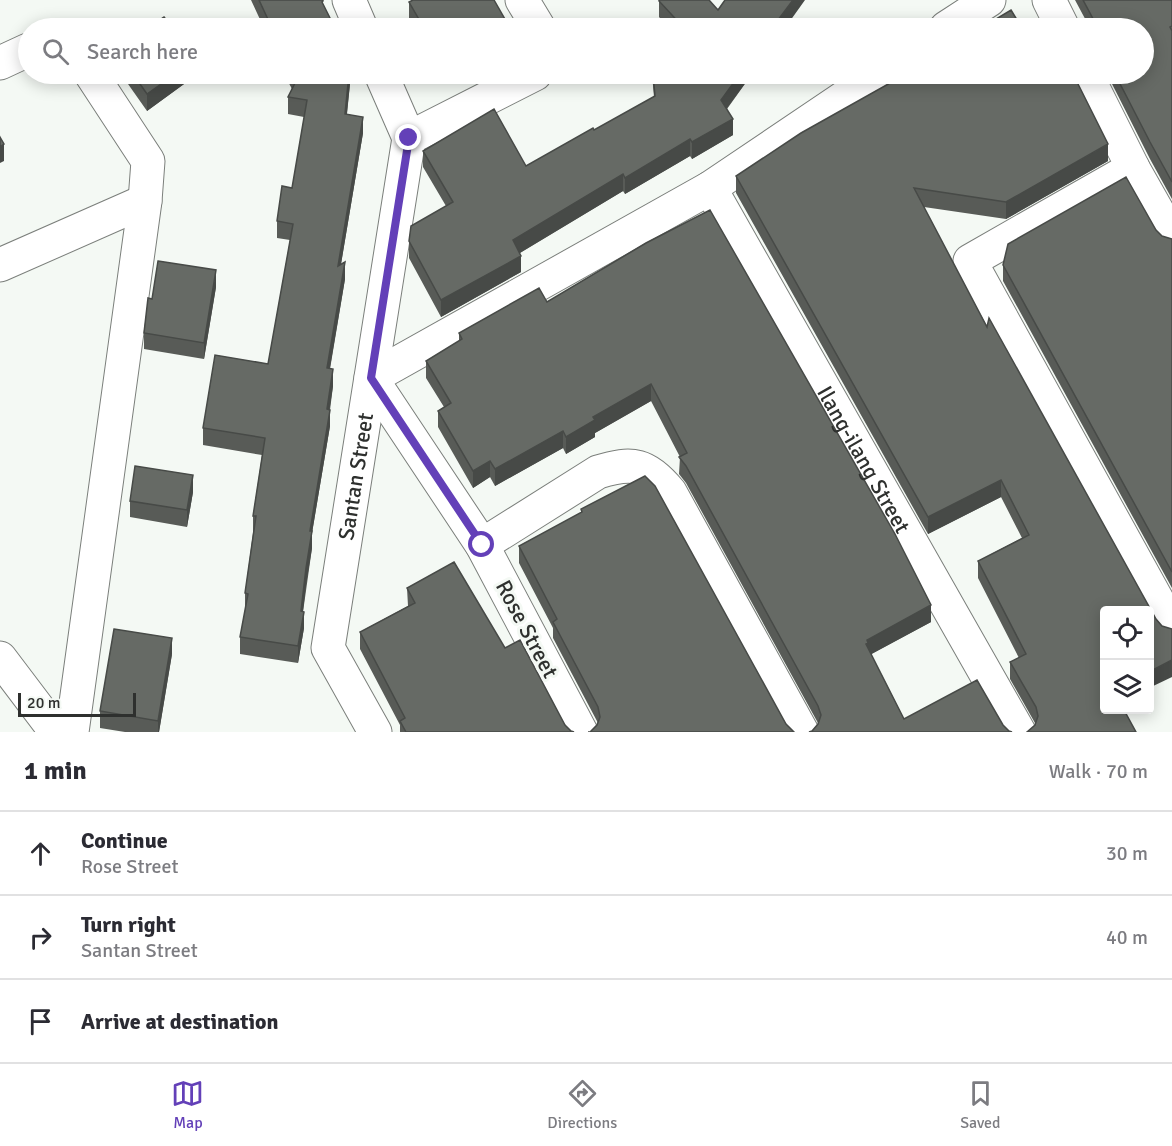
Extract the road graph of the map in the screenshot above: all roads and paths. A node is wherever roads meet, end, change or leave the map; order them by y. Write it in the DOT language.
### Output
graph roads {
  1 [pos="349,0"];
  2 [pos="522,0"];
  3 [pos="988,0"];
  4 [pos="1049,0"];
  5 [pos="357,18"];
  6 [pos="533,18"];
  7 [pos="961,18"];
  8 [pos="1058,18"];
  9 [pos="18,55"];
  10 [pos="0,63"];
  11 [pos="98,84"];
  12 [pos="385,84"];
  13 [pos="515,84"];
  14 [pos="864,84"];
  15 [pos="1091,84"];
  16 [pos="409,138"];
  17 [pos="1133,168"];
  18 [pos="710,188"];
  19 [pos="145,201"];
  20 [pos="1172,237"];
  21 [pos="0,265"];
  22 [pos="371,378"];
  23 [pos="482,545"];
  24 [pos="1172,627"];
  25 [pos="0,658"];
  26 [pos="56,732"];
  27 [pos="72,732"];
  28 [pos="375,732"];
  29 [pos="581,732"];
  30 [pos="802,732"];
  31 [pos="1020,732"];
  1 -- 5 [label="street"];
  2 -- 6 [label="street"];
  3 -- 7 [label="street"];
  4 -- 8 [label="street"];
  9 -- 10 [label="street"];
  11 -- 19 [label="street"];
  12 -- 16 [label="street"];
  13 -- 16 [label="street"];
  14 -- 18 [label="street"];
  15 -- 17 [label="street"];
  16 -- 22 [label="street, Santan Street"];
  17 -- 20 [label="street"];
  17 -- 24 [label="street"];
  18 -- 22 [label="street"];
  18 -- 31 [label="street, Ilang-ilang Street"];
  19 -- 21 [label="street"];
  19 -- 27 [label="street"];
  22 -- 23 [label="street, Rose Street"];
  22 -- 28 [label="street, Santan Street"];
  23 -- 29 [label="street, Rose Street"];
  23 -- 30 [label="street"];
  25 -- 26 [label="street"];
}
